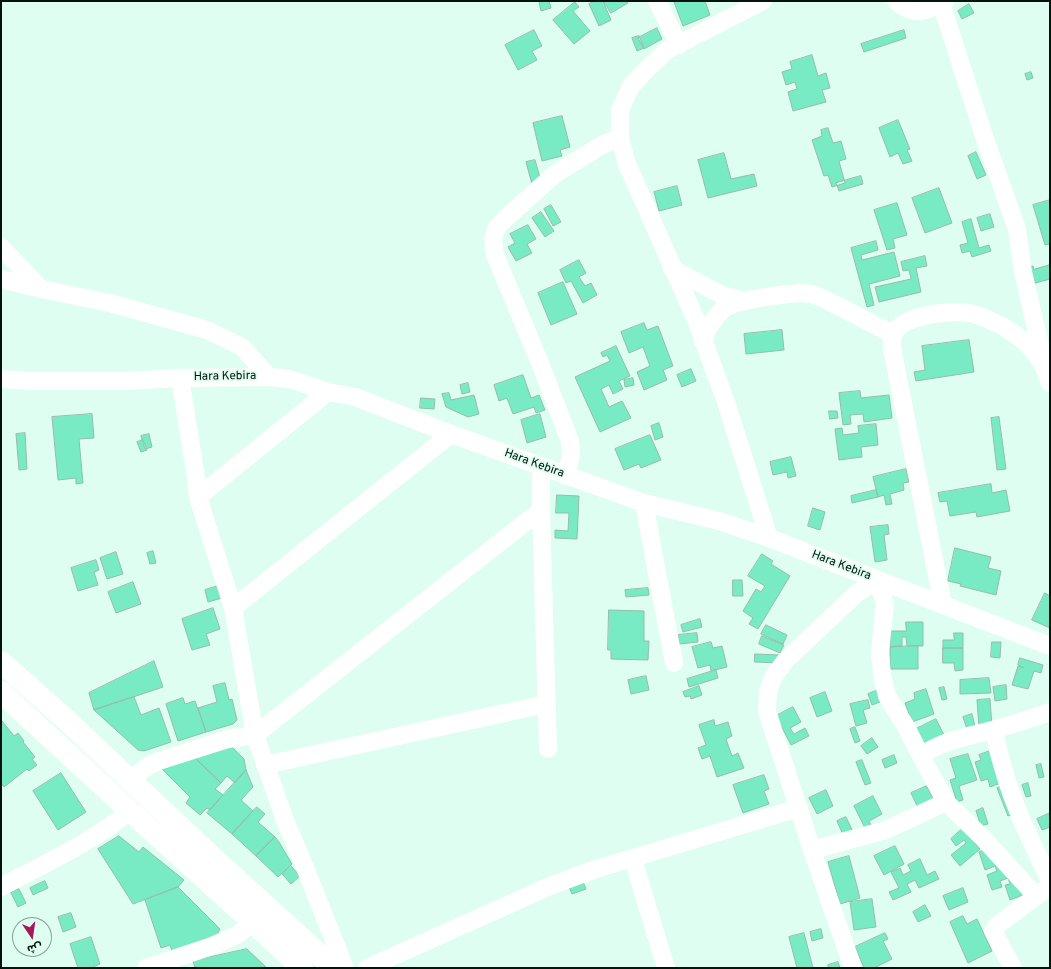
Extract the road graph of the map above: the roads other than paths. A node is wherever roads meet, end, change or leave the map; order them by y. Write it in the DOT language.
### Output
graph roads {
  1 [pos="657,1"];
  2 [pos="763,1"];
  3 [pos="896,1"];
  4 [pos="943,2"];
  5 [pos="679,45"];
  6 [pos="620,138"];
  7 [pos="1,247"];
  8 [pos="672,269"];
  9 [pos="1,279"];
  10 [pos="41,289"];
  11 [pos="744,301"];
  12 [pos="893,334"];
  13 [pos="703,341"];
  14 [pos="1048,376"];
  15 [pos="269,377"];
  16 [pos="180,378"];
  17 [pos="1,379"];
  18 [pos="328,392"];
  19 [pos="451,434"];
  20 [pos="541,466"];
  21 [pos="566,476"];
  22 [pos="198,497"];
  23 [pos="644,503"];
  24 [pos="541,510"];
  25 [pos="769,538"];
  26 [pos="877,580"];
  27 [pos="943,606"];
  28 [pos="233,608"];
  29 [pos="1050,646"];
  30 [pos="1,662"];
  31 [pos="674,663"];
  32 [pos="1,692"];
  33 [pos="546,704"];
  34 [pos="1050,712"];
  35 [pos="995,729"];
  36 [pos="256,735"];
  37 [pos="548,749"];
  38 [pos="920,756"];
  39 [pos="265,765"];
  40 [pos="130,780"];
  41 [pos="946,802"];
  42 [pos="799,808"];
  43 [pos="130,812"];
  44 [pos="812,850"];
  45 [pos="633,859"];
  46 [pos="1050,882"];
  47 [pos="1,887"];
  48 [pos="1043,891"];
  49 [pos="254,922"];
  50 [pos="146,968"];
  51 [pos="302,968"];
  52 [pos="334,968"];
  53 [pos="345,968"];
  54 [pos="367,968"];
  55 [pos="666,968"];
  56 [pos="853,968"];
  57 [pos="1013,968"];
  1 -- 5 [label="street"];
  2 -- 5 [label="street"];
  3 -- 4 [label="street"];
  4 -- 14 [label="street"];
  5 -- 6 [label="street"];
  6 -- 8 [label="street"];
  6 -- 21 [label="street"];
  7 -- 10 [label="street"];
  8 -- 11 [label="street"];
  8 -- 13 [label="street"];
  9 -- 10 [label="street"];
  10 -- 15 [label="street"];
  11 -- 12 [label="street"];
  11 -- 13 [label="street"];
  12 -- 14 [label="street"];
  12 -- 27 [label="street"];
  13 -- 25 [label="street"];
  15 -- 16 [label="street, Hara Kebira"];
  15 -- 18 [label="street, Hara Kebira"];
  16 -- 17 [label="street, Hara Kebira"];
  16 -- 22 [label="street"];
  18 -- 19 [label="street, Hara Kebira"];
  18 -- 22 [label="street"];
  19 -- 20 [label="street, Hara Kebira"];
  19 -- 28 [label="street"];
  20 -- 21 [label="street, Hara Kebira"];
  20 -- 24 [label="street"];
  21 -- 23 [label="street, Hara Kebira"];
  22 -- 28 [label="street"];
  23 -- 25 [label="street, Hara Kebira"];
  23 -- 31 [label="street"];
  24 -- 33 [label="street"];
  24 -- 36 [label="street"];
  25 -- 26 [label="street, Hara Kebira"];
  26 -- 27 [label="street, Hara Kebira"];
  26 -- 38 [label="street"];
  26 -- 42 [label="street"];
  27 -- 29 [label="street, Hara Kebira"];
  28 -- 36 [label="street"];
  30 -- 40 [label="main road"];
  32 -- 43 [label="main road"];
  33 -- 37 [label="street"];
  33 -- 39 [label="street"];
  34 -- 35 [label="street"];
  35 -- 38 [label="street"];
  35 -- 46 [label="street"];
  36 -- 39 [label="street"];
  36 -- 40 [label="street"];
  38 -- 41 [label="street"];
  39 -- 53 [label="street"];
  40 -- 52 [label="main road"];
  41 -- 44 [label="street"];
  41 -- 48 [label="street"];
  42 -- 44 [label="street"];
  42 -- 45 [label="street"];
  43 -- 47 [label="street"];
  43 -- 49 [label="main road"];
  44 -- 56 [label="street"];
  45 -- 54 [label="street"];
  45 -- 55 [label="street"];
  48 -- 57 [label="street"];
  49 -- 50 [label="street"];
  49 -- 51 [label="main road"];
}
